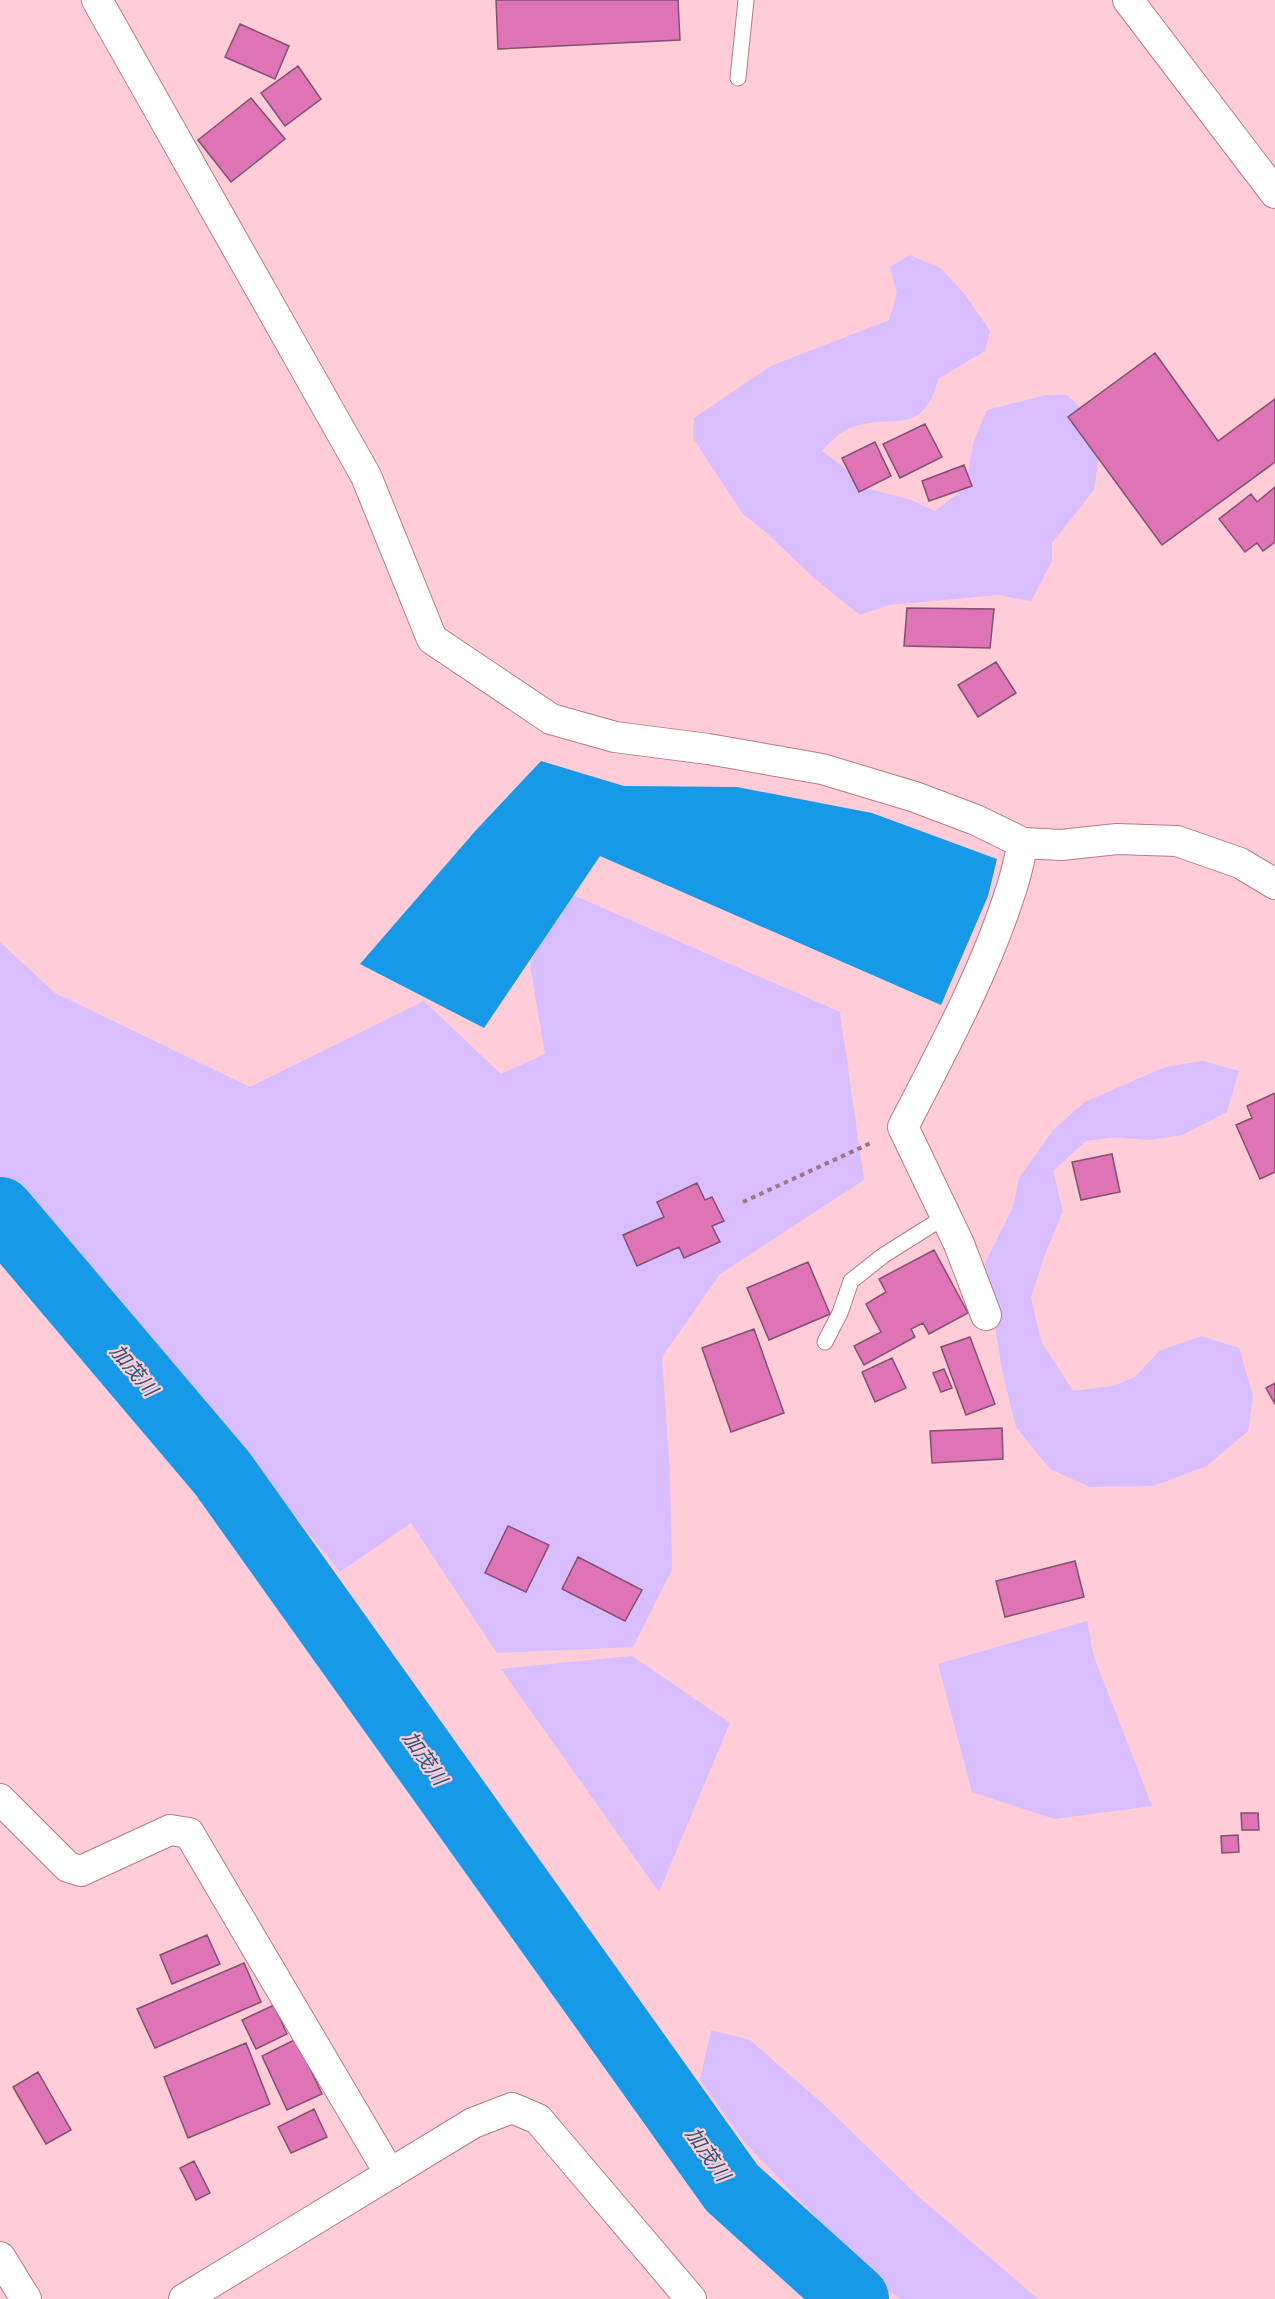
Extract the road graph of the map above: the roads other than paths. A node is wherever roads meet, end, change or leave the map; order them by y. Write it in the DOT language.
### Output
graph roads {
  1 [pos="97,0"];
  2 [pos="746,0"];
  3 [pos="1128,0"];
  4 [pos="738,78"];
  5 [pos="1275,193"];
  6 [pos="1023,843"];
  7 [pos="1275,884"];
  8 [pos="946,1216"];
  9 [pos="986,1315"];
  10 [pos="825,1342"];
  11 [pos="0,1799"];
  12 [pos="390,2174"];
  13 [pos="0,2257"];
  14 [pos="26,2299"];
  15 [pos="184,2299"];
  16 [pos="691,2299"];
  1 -- 6 [label="street"];
  2 -- 4 [label="lane"];
  3 -- 5 [label="street"];
  6 -- 7 [label="street"];
  6 -- 8 [label="street"];
  8 -- 9 [label="street"];
  8 -- 10 [label="lane"];
  11 -- 12 [label="street"];
  12 -- 15 [label="street"];
  12 -- 16 [label="street"];
  13 -- 14 [label="street"];
}
